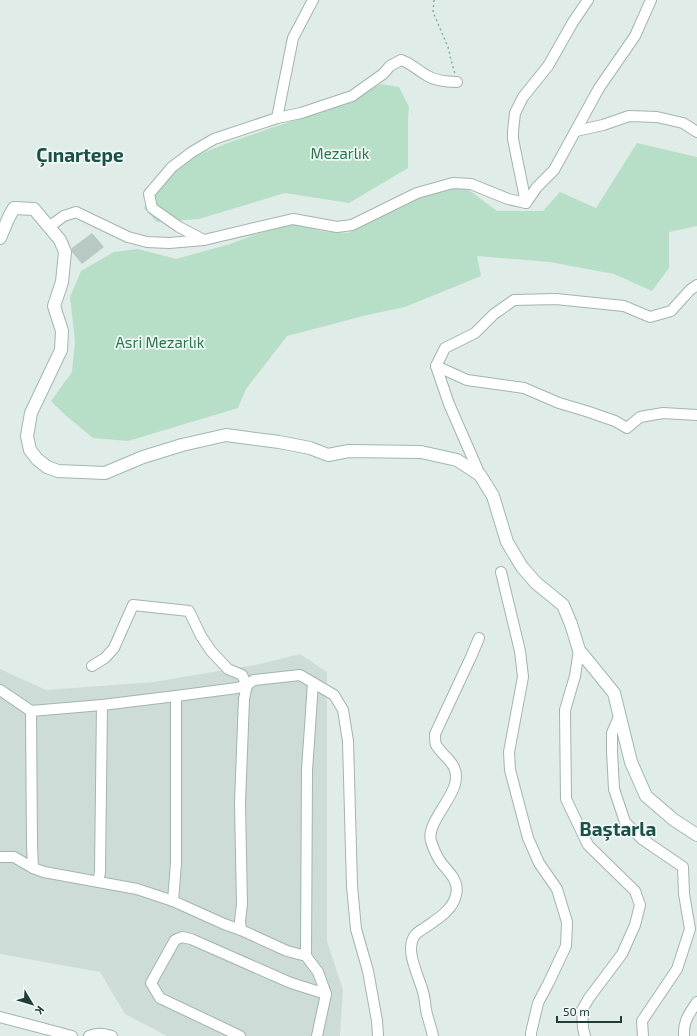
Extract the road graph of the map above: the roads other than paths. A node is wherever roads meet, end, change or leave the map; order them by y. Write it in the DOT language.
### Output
graph roads {
  1 [pos="314,0"];
  2 [pos="588,0"];
  3 [pos="651,0"];
  4 [pos="458,82"];
  5 [pos="277,118"];
  6 [pos="576,131"];
  7 [pos="697,132"];
  8 [pos="526,203"];
  9 [pos="50,226"];
  10 [pos="0,238"];
  11 [pos="204,240"];
  12 [pos="697,286"];
  13 [pos="436,366"];
  14 [pos="697,415"];
  15 [pos="480,475"];
  16 [pos="501,572"];
  17 [pos="479,638"];
  18 [pos="579,650"];
  19 [pos="92,666"];
  20 [pos="313,682"];
  21 [pos="247,685"];
  22 [pos="0,690"];
  23 [pos="176,696"];
  24 [pos="102,705"];
  25 [pos="30,711"];
  26 [pos="619,717"];
  27 [pos="697,835"];
  28 [pos="0,856"];
  29 [pos="33,868"];
  30 [pos="98,882"];
  31 [pos="173,901"];
  32 [pos="241,930"];
  33 [pos="306,956"];
  34 [pos="326,994"];
  35 [pos="697,1002"];
  36 [pos="0,1017"];
  37 [pos="72,1036"];
  38 [pos="89,1036"];
  39 [pos="112,1036"];
  40 [pos="240,1036"];
  41 [pos="317,1036"];
  42 [pos="378,1036"];
  43 [pos="433,1036"];
  44 [pos="532,1036"];
  45 [pos="585,1036"];
  46 [pos="643,1036"];
  47 [pos="684,1036"];
  1 -- 5 [label="street"];
  2 -- 8 [label="street"];
  3 -- 6 [label="street"];
  4 -- 5 [label="street"];
  5 -- 11 [label="street"];
  6 -- 7 [label="street"];
  6 -- 8 [label="street"];
  8 -- 11 [label="street"];
  9 -- 10 [label="main road"];
  9 -- 11 [label="street"];
  9 -- 15 [label="main road"];
  12 -- 13 [label="street"];
  13 -- 14 [label="street"];
  13 -- 15 [label="street"];
  15 -- 18 [label="main road"];
  16 -- 44 [label="street"];
  17 -- 43 [label="street"];
  18 -- 26 [label="main road"];
  18 -- 45 [label="street"];
  19 -- 21 [label="street"];
  20 -- 21 [label="street"];
  20 -- 33 [label="street"];
  20 -- 42 [label="street"];
  21 -- 23 [label="street"];
  21 -- 32 [label="street"];
  22 -- 25 [label="street"];
  23 -- 24 [label="street"];
  23 -- 31 [label="street"];
  24 -- 25 [label="street"];
  24 -- 30 [label="street"];
  25 -- 29 [label="street"];
  26 -- 27 [label="main road"];
  26 -- 46 [label="street"];
  28 -- 29 [label="street"];
  29 -- 30 [label="street"];
  30 -- 31 [label="street"];
  31 -- 32 [label="street"];
  32 -- 33 [label="street"];
  33 -- 34 [label="street"];
  34 -- 40 [label="street"];
  34 -- 41 [label="street"];
  35 -- 47 [label="street"];
  36 -- 37 [label="street"];
  38 -- 39 [label="street"];
}
